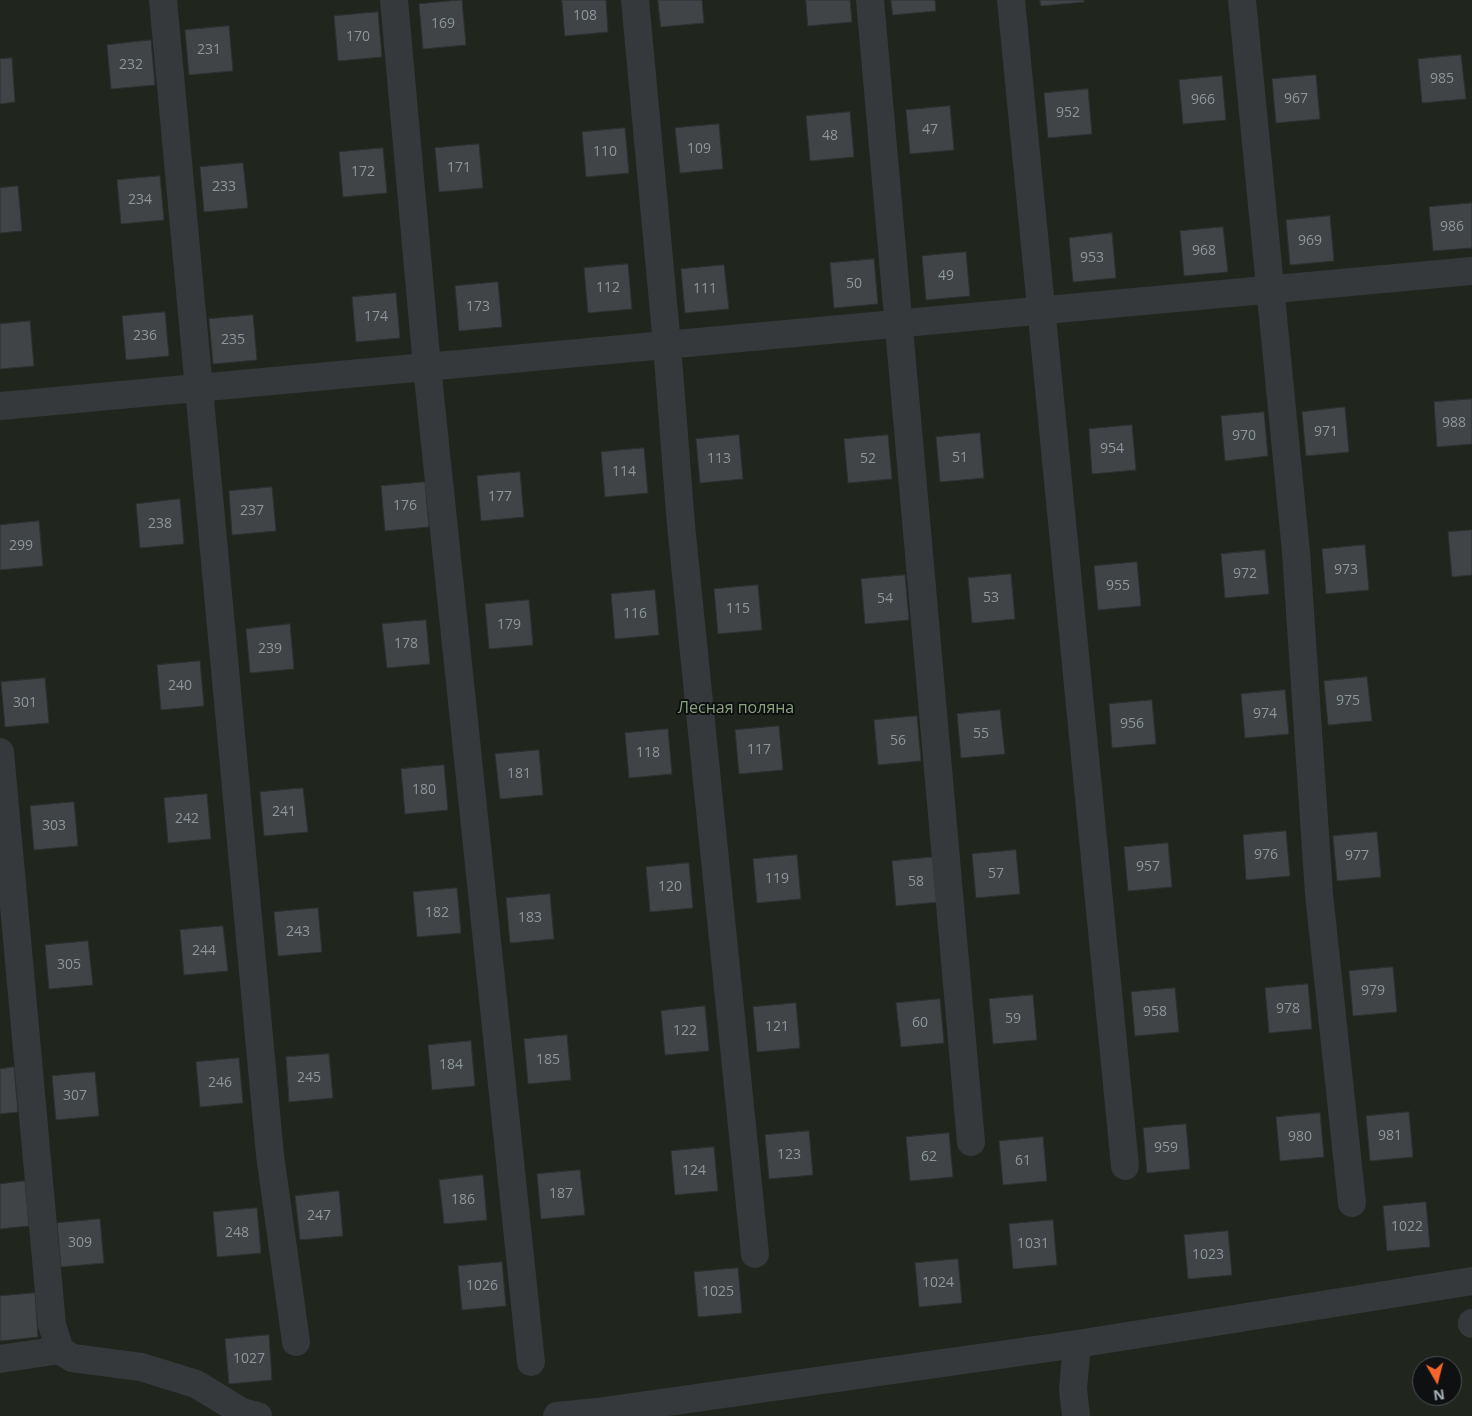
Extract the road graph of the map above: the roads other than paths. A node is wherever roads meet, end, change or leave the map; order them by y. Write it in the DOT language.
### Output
graph roads {
  1 [pos="163,0"];
  2 [pos="394,0"];
  3 [pos="635,0"];
  4 [pos="870,0"];
  5 [pos="1011,0"];
  6 [pos="1242,0"];
  7 [pos="1472,271"];
  8 [pos="1271,290"];
  9 [pos="1042,311"];
  10 [pos="899,324"];
  11 [pos="667,345"];
  12 [pos="427,367"];
  13 [pos="198,388"];
  14 [pos="0,406"];
  15 [pos="0,752"];
  16 [pos="970,1142"];
  17 [pos="1124,1166"];
  18 [pos="1352,1203"];
  19 [pos="755,1254"];
  20 [pos="1472,1281"];
  21 [pos="296,1342"];
  22 [pos="1077,1344"];
  23 [pos="60,1350"];
  24 [pos="0,1359"];
  25 [pos="531,1362"];
  26 [pos="636,1411"];
  27 [pos="258,1416"];
  28 [pos="557,1416"];
  29 [pos="1076,1416"];
  1 -- 13 [label="street"];
  2 -- 12 [label="street"];
  3 -- 11 [label="street"];
  4 -- 10 [label="street"];
  5 -- 9 [label="street"];
  6 -- 8 [label="street"];
  7 -- 8 [label="street"];
  8 -- 9 [label="street"];
  8 -- 18 [label="street"];
  9 -- 10 [label="street"];
  9 -- 17 [label="street"];
  10 -- 11 [label="street"];
  10 -- 16 [label="street"];
  11 -- 12 [label="street"];
  11 -- 19 [label="street"];
  12 -- 13 [label="street"];
  12 -- 25 [label="street"];
  13 -- 14 [label="street"];
  13 -- 21 [label="street"];
  15 -- 23 [label="street"];
  20 -- 22 [label="street"];
  22 -- 26 [label="street"];
  22 -- 29 [label="street"];
  23 -- 24 [label="street"];
  23 -- 27 [label="street"];
  26 -- 28 [label="street"];
}
